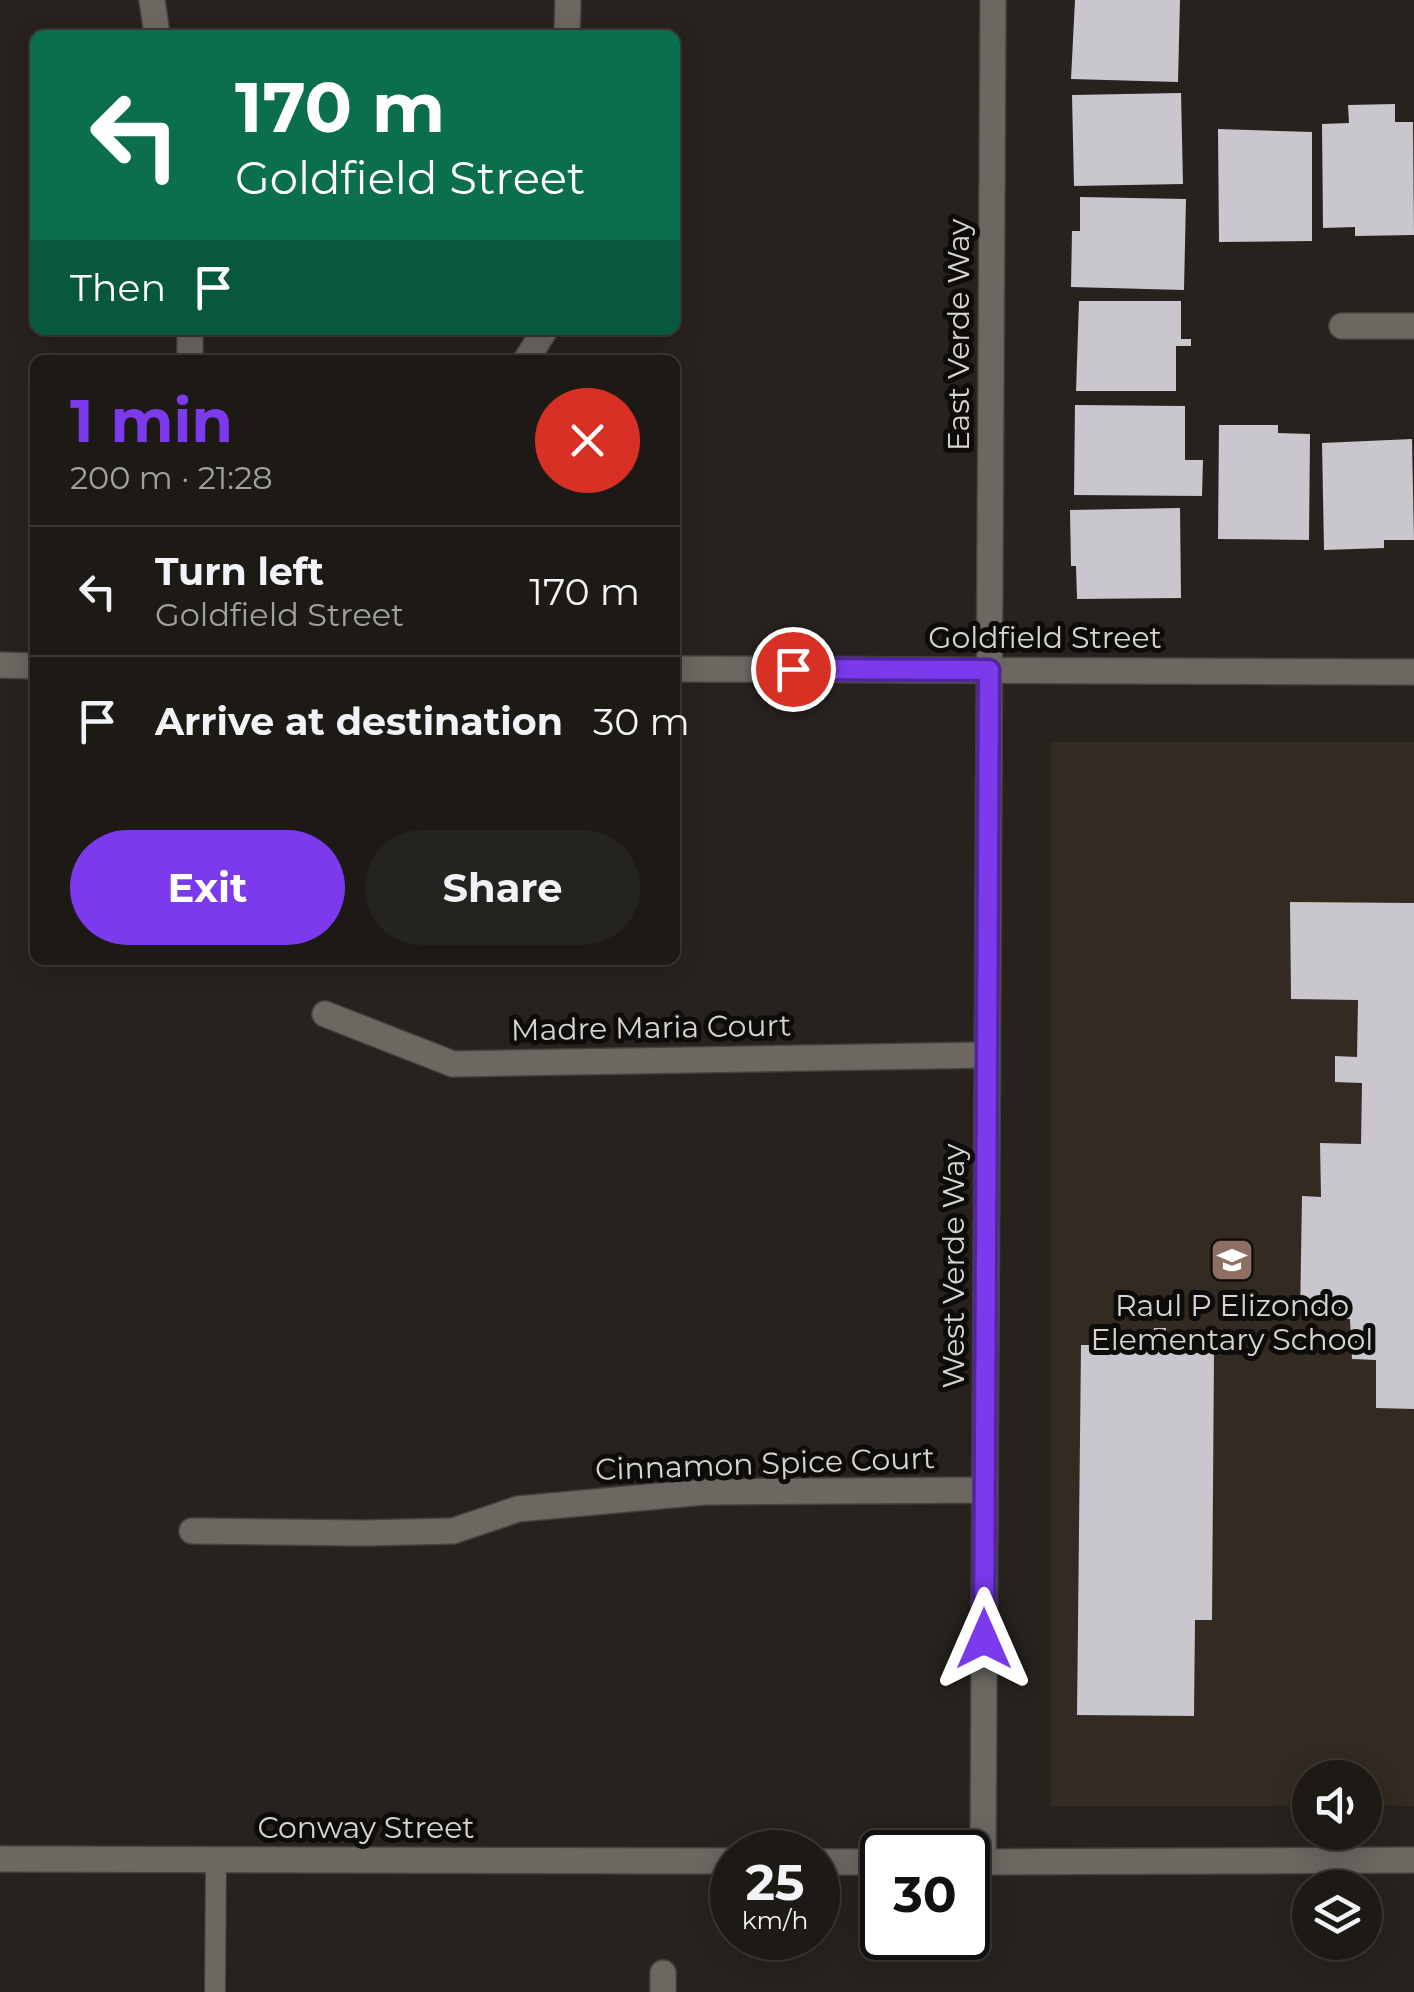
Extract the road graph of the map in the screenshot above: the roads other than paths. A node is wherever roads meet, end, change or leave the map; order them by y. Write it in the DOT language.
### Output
graph roads {
  1 [pos="152,0"];
  2 [pos="568,0"];
  3 [pos="994,0"];
  4 [pos="156,30"];
  5 [pos="567,30"];
  6 [pos="1342,326"];
  7 [pos="1414,326"];
  8 [pos="0,666"];
  9 [pos="30,666"];
  10 [pos="680,668"];
  11 [pos="989,670"];
  12 [pos="1414,672"];
  13 [pos="325,1014"];
  14 [pos="987,1056"];
  15 [pos="985,1490"];
  16 [pos="192,1530"];
  17 [pos="976,1830"];
  18 [pos="0,1859"];
  19 [pos="216,1860"];
  20 [pos="1414,1860"];
  21 [pos="710,1861"];
  22 [pos="990,1862"];
  23 [pos="215,1992"];
  1 -- 4 [label="street"];
  2 -- 5 [label="street"];
  3 -- 11 [label="street, East Verde Way"];
  6 -- 7 [label="street"];
  8 -- 9 [label="street"];
  10 -- 11 [label="street, Goldfield Street"];
  11 -- 12 [label="street, Goldfield Street"];
  11 -- 14 [label="street, West Verde Way"];
  13 -- 14 [label="street, Madre Maria Court"];
  14 -- 15 [label="street, West Verde Way"];
  15 -- 16 [label="street, Cinnamon Spice Court"];
  15 -- 17 [label="street, West Verde Way"];
  18 -- 19 [label="street, Conway Street"];
  19 -- 21 [label="street, Conway Street"];
  19 -- 23 [label="lane"];
  20 -- 22 [label="street"];
}
